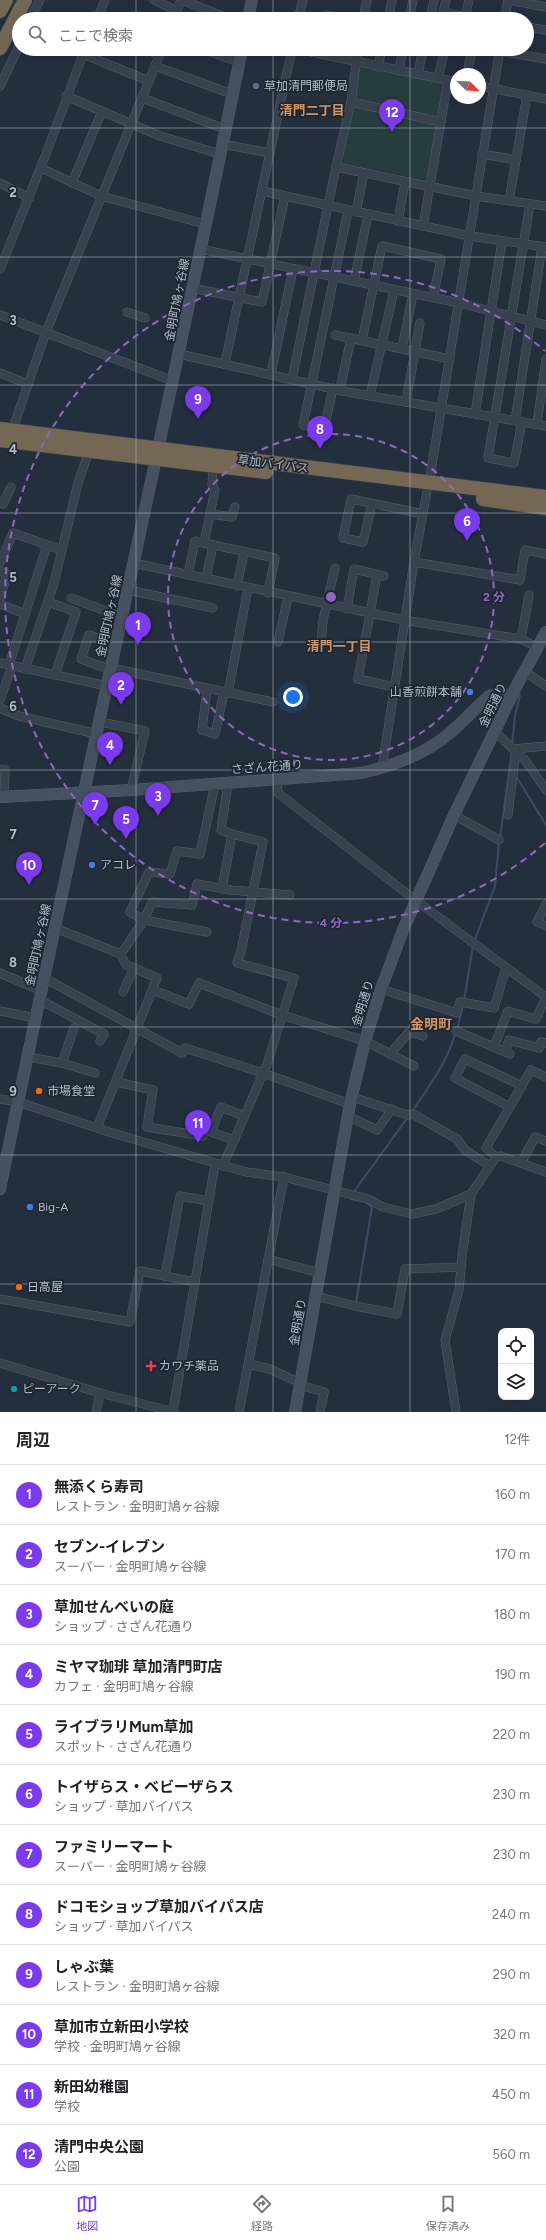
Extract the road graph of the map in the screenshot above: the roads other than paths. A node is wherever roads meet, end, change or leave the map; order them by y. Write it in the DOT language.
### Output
graph roads {
  1 [pos="6,0"];
  2 [pos="30,0"];
  3 [pos="40,0"];
  4 [pos="105,0"];
  5 [pos="154,0"];
  6 [pos="252,0"];
  7 [pos="302,0"];
  8 [pos="367,0"];
  9 [pos="391,0"];
  10 [pos="413,0"];
  11 [pos="434,0"];
  12 [pos="446,0"];
  13 [pos="469,0"];
  14 [pos="508,0"];
  15 [pos="184,1"];
  16 [pos="546,7"];
  17 [pos="0,11"];
  18 [pos="177,11"];
  19 [pos="23,12"];
  20 [pos="100,12"];
  21 [pos="212,12"];
  22 [pos="249,12"];
  23 [pos="299,12"];
  24 [pos="364,12"];
  25 [pos="389,12"];
  26 [pos="410,12"];
  27 [pos="431,12"];
  28 [pos="443,12"];
  29 [pos="466,12"];
  30 [pos="506,12"];
  31 [pos="12,24"];
  32 [pos="534,28"];
  33 [pos="12,29"];
  34 [pos="546,30"];
  35 [pos="12,34"];
  36 [pos="0,37"];
  37 [pos="0,48"];
  38 [pos="14,56"];
  39 [pos="82,56"];
  40 [pos="95,56"];
  41 [pos="159,56"];
  42 [pos="222,56"];
  43 [pos="240,56"];
  44 [pos="291,56"];
  45 [pos="335,56"];
  46 [pos="357,56"];
  47 [pos="380,56"];
  48 [pos="402,56"];
  49 [pos="422,56"];
  50 [pos="443,56"];
  51 [pos="471,56"];
  52 [pos="499,56"];
  53 [pos="531,56"];
  54 [pos="0,58"];
  55 [pos="546,59"];
  56 [pos="239,62"];
  57 [pos="356,62"];
  58 [pos="155,66"];
  59 [pos="378,67"];
  60 [pos="468,68"];
  61 [pos="399,71"];
  62 [pos="418,74"];
  63 [pos="438,78"];
  64 [pos="149,81"];
  65 [pos="450,81"];
  66 [pos="0,86"];
  67 [pos="486,87"];
  68 [pos="450,89"];
  69 [pos="493,89"];
  70 [pos="232,94"];
  71 [pos="527,95"];
  72 [pos="66,96"];
  73 [pos="142,98"];
  74 [pos="546,98"];
  75 [pos="351,102"];
  76 [pos="102,111"];
  77 [pos="442,122"];
  78 [pos="132,124"];
  79 [pos="225,129"];
  80 [pos="221,149"];
  81 [pos="270,153"];
  82 [pos="482,154"];
  83 [pos="516,160"];
  84 [pos="336,167"];
  85 [pos="41,168"];
  86 [pos="364,173"];
  87 [pos="405,182"];
  88 [pos="72,183"];
  89 [pos="0,184"];
  90 [pos="431,187"];
  91 [pos="262,191"];
  92 [pos="101,196"];
  93 [pos="285,196"];
  94 [pos="476,196"];
  95 [pos="29,198"];
  96 [pos="509,201"];
  97 [pos="530,204"];
  98 [pos="328,206"];
  99 [pos="546,206"];
  100 [pos="352,211"];
  101 [pos="368,215"];
  102 [pos="398,221"];
  103 [pos="205,224"];
  104 [pos="423,226"];
  105 [pos="470,236"];
  106 [pos="502,241"];
  107 [pos="523,244"];
  108 [pos="544,247"];
  109 [pos="200,249"];
  110 [pos="248,259"];
  111 [pos="271,264"];
  112 [pos="0,269"];
  113 [pos="293,269"];
  114 [pos="314,273"];
  115 [pos="334,277"];
  116 [pos="354,282"];
  117 [pos="374,286"];
  118 [pos="192,288"];
  119 [pos="394,290"];
  120 [pos="413,294"];
  121 [pos="239,298"];
  122 [pos="433,298"];
  123 [pos="460,303"];
  124 [pos="492,311"];
  125 [pos="127,312"];
  126 [pos="0,315"];
  127 [pos="512,315"];
  128 [pos="145,318"];
  129 [pos="532,321"];
  130 [pos="420,323"];
  131 [pos="546,325"];
  132 [pos="46,332"];
  133 [pos="335,335"];
  134 [pos="351,338"];
  135 [pos="362,340"];
  136 [pos="382,344"];
  137 [pos="402,348"];
  138 [pos="415,350"];
  139 [pos="179,354"];
  140 [pos="450,359"];
  141 [pos="546,359"];
  142 [pos="225,363"];
  143 [pos="545,371"];
  144 [pos="0,373"];
  145 [pos="271,374"];
  146 [pos="292,379"];
  147 [pos="173,381"];
  148 [pos="311,383"];
  149 [pos="28,384"];
  150 [pos="336,388"];
  151 [pos="370,396"];
  152 [pos="406,402"];
  153 [pos="442,408"];
  154 [pos="475,414"];
  155 [pos="495,417"];
  156 [pos="518,421"];
  157 [pos="536,424"];
  158 [pos="546,426"];
  159 [pos="6,430"];
  160 [pos="0,440"];
  161 [pos="89,451"];
  162 [pos="158,454"];
  163 [pos="213,466"];
  164 [pos="11,486"];
  165 [pos="428,487"];
  166 [pos="546,497"];
  167 [pos="0,502"];
  168 [pos="372,504"];
  169 [pos="235,507"];
  170 [pos="546,508"];
  171 [pos="210,514"];
  172 [pos="423,514"];
  173 [pos="204,543"];
  174 [pos="47,545"];
  175 [pos="213,545"];
  176 [pos="62,550"];
  177 [pos="244,552"];
  178 [pos="546,554"];
  179 [pos="414,562"];
  180 [pos="0,563"];
  181 [pos="133,563"];
  182 [pos="336,568"];
  183 [pos="0,571"];
  184 [pos="188,575"];
  185 [pos="206,579"];
  186 [pos="238,586"];
  187 [pos="248,588"];
  188 [pos="128,590"];
  189 [pos="268,593"];
  190 [pos="529,595"];
  191 [pos="288,597"];
  192 [pos="0,598"];
  193 [pos="71,598"];
  194 [pos="48,602"];
  195 [pos="0,604"];
  196 [pos="327,604"];
  197 [pos="214,608"];
  198 [pos="347,609"];
  199 [pos="25,614"];
  200 [pos="370,614"];
  201 [pos="122,617"];
  202 [pos="404,620"];
  203 [pos="546,632"];
  204 [pos="521,638"];
  205 [pos="278,642"];
  206 [pos="321,643"];
  207 [pos="116,644"];
  208 [pos="537,647"];
  209 [pos="0,663"];
  210 [pos="10,666"];
  211 [pos="25,669"];
  212 [pos="111,669"];
  213 [pos="524,671"];
  214 [pos="55,675"];
  215 [pos="107,686"];
  216 [pos="394,686"];
  217 [pos="546,686"];
  218 [pos="207,689"];
  219 [pos="226,693"];
  220 [pos="511,696"];
  221 [pos="0,700"];
  222 [pos="273,702"];
  223 [pos="0,708"];
  224 [pos="100,722"];
  225 [pos="494,731"];
  226 [pos="97,734"];
  227 [pos="546,746"];
  228 [pos="514,750"];
  229 [pos="382,768"];
  230 [pos="0,770"];
  231 [pos="277,780"];
  232 [pos="228,783"];
  233 [pos="215,784"];
  234 [pos="131,790"];
  235 [pos="546,790"];
  236 [pos="84,792"];
  237 [pos="2,796"];
  238 [pos="454,815"];
  239 [pos="508,815"];
  240 [pos="232,834"];
  241 [pos="499,840"];
  242 [pos="222,888"];
  243 [pos="253,892"];
  244 [pos="290,895"];
  245 [pos="416,900"];
  246 [pos="546,904"];
  247 [pos="144,920"];
  248 [pos="546,926"];
  249 [pos="55,928"];
  250 [pos="207,932"];
  251 [pos="121,954"];
  252 [pos="134,968"];
  253 [pos="506,968"];
  254 [pos="0,972"];
  255 [pos="48,980"];
  256 [pos="381,989"];
  257 [pos="153,990"];
  258 [pos="122,992"];
  259 [pos="41,995"];
  260 [pos="546,997"];
  261 [pos="0,1011"];
  262 [pos="282,1015"];
  263 [pos="36,1018"];
  264 [pos="74,1028"];
  265 [pos="137,1029"];
  266 [pos="456,1031"];
  267 [pos="423,1036"];
  268 [pos="100,1041"];
  269 [pos="365,1041"];
  270 [pos="546,1043"];
  271 [pos="494,1047"];
  272 [pos="390,1054"];
  273 [pos="28,1057"];
  274 [pos="62,1063"];
  275 [pos="414,1066"];
  276 [pos="263,1072"];
  277 [pos="95,1074"];
  278 [pos="546,1077"];
  279 [pos="116,1082"];
  280 [pos="522,1086"];
  281 [pos="0,1099"];
  282 [pos="351,1100"];
  283 [pos="18,1102"];
  284 [pos="510,1107"];
  285 [pos="392,1109"];
  286 [pos="244,1116"];
  287 [pos="348,1116"];
  288 [pos="97,1128"];
  289 [pos="203,1136"];
  290 [pos="5,1140"];
  291 [pos="235,1140"];
  292 [pos="546,1141"];
  293 [pos="496,1157"];
  294 [pos="521,1163"];
  295 [pos="219,1165"];
  296 [pos="490,1166"];
  297 [pos="546,1172"];
  298 [pos="284,1177"];
  299 [pos="0,1189"];
  300 [pos="335,1190"];
  301 [pos="471,1194"];
  302 [pos="209,1201"];
  303 [pos="268,1259"];
  304 [pos="461,1267"];
  305 [pos="320,1272"];
  306 [pos="165,1276"];
  307 [pos="195,1282"];
  308 [pos="316,1296"];
  309 [pos="0,1299"];
  310 [pos="0,1363"];
  311 [pos="248,1364"];
  312 [pos="300,1384"];
  313 [pos="100,1393"];
  314 [pos="96,1412"];
  315 [pos="174,1412"];
  316 [pos="239,1412"];
  317 [pos="295,1412"];
  318 [pos="320,1412"];
  319 [pos="456,1412"];
  1 -- 17 [label="highway"];
  2 -- 19 [label="highway"];
  3 -- 19 [label="street"];
  4 -- 20 [label="street"];
  5 -- 18 [label="street"];
  6 -- 22 [label="street"];
  7 -- 23 [label="street"];
  8 -- 24 [label="street"];
  9 -- 25 [label="street"];
  10 -- 26 [label="street"];
  11 -- 27 [label="street"];
  12 -- 28 [label="street"];
  13 -- 29 [label="street"];
  14 -- 16 [label="street"];
  14 -- 30 [label="street"];
  15 -- 18 [label="street"];
  15 -- 21 [label="street"];
  31 -- 36 [label="highway"];
  32 -- 34 [label="street"];
  33 -- 37 [label="highway"];
  35 -- 54 [label="highway"];
  38 -- 66 [label="street"];
  39 -- 72 [label="street"];
  40 -- 64 [label="street"];
  41 -- 58 [label="street"];
  42 -- 56 [label="street"];
  43 -- 56 [label="street, 金明町鳩ヶ谷線"];
  44 -- 81 [label="street"];
  45 -- 57 [label="street"];
  46 -- 57 [label="street"];
  47 -- 59 [label="street"];
  48 -- 61 [label="street"];
  49 -- 62 [label="street"];
  50 -- 63 [label="street"];
  51 -- 60 [label="street"];
  52 -- 69 [label="street"];
  53 -- 55 [label="street"];
  56 -- 70 [label="street, 金明町鳩ヶ谷線"];
  57 -- 59 [label="street"];
  57 -- 75 [label="street"];
  58 -- 64 [label="street"];
  58 -- 70 [label="street"];
  59 -- 61 [label="street"];
  61 -- 62 [label="street"];
  62 -- 63 [label="street"];
  63 -- 65 [label="street"];
  64 -- 73 [label="street"];
  67 -- 69 [label="street"];
  68 -- 77 [label="street"];
  69 -- 71 [label="street"];
  69 -- 82 [label="street"];
  70 -- 79 [label="street, 金明町鳩ヶ谷線"];
  71 -- 74 [label="street"];
  71 -- 83 [label="street"];
  72 -- 76 [label="street"];
  72 -- 85 [label="street"];
  73 -- 78 [label="street"];
  73 -- 79 [label="street"];
  75 -- 77 [label="street"];
  75 -- 84 [label="street"];
  76 -- 78 [label="street"];
  76 -- 88 [label="street"];
  77 -- 90 [label="street"];
  78 -- 80 [label="street"];
  78 -- 92 [label="street"];
  79 -- 80 [label="street, 金明町鳩ヶ谷線"];
  80 -- 81 [label="street"];
  80 -- 103 [label="street, 金明町鳩ヶ谷線"];
  81 -- 91 [label="street"];
  82 -- 83 [label="street"];
  82 -- 94 [label="street"];
  83 -- 96 [label="street"];
  84 -- 86 [label="street"];
  84 -- 98 [label="street"];
  85 -- 88 [label="street"];
  85 -- 95 [label="street"];
  86 -- 87 [label="street"];
  86 -- 100 [label="street"];
  87 -- 90 [label="street"];
  87 -- 102 [label="street"];
  88 -- 92 [label="street"];
  89 -- 95 [label="street"];
  90 -- 94 [label="street"];
  90 -- 104 [label="street"];
  91 -- 93 [label="street"];
  91 -- 110 [label="street"];
  92 -- 103 [label="street"];
  92 -- 132 [label="street"];
  93 -- 98 [label="street"];
  93 -- 111 [label="street"];
  94 -- 96 [label="street"];
  94 -- 105 [label="street"];
  95 -- 112 [label="street"];
  96 -- 97 [label="street"];
  97 -- 99 [label="street"];
  97 -- 107 [label="street"];
  98 -- 100 [label="street"];
  98 -- 114 [label="street"];
  100 -- 101 [label="street"];
  100 -- 115 [label="street"];
  101 -- 102 [label="street"];
  101 -- 116 [label="street"];
  102 -- 104 [label="street"];
  103 -- 109 [label="street, 金明町鳩ヶ谷線"];
  104 -- 105 [label="street"];
  105 -- 106 [label="street"];
  105 -- 123 [label="street"];
  106 -- 107 [label="street"];
  106 -- 124 [label="street"];
  107 -- 108 [label="street"];
  107 -- 127 [label="street"];
  108 -- 129 [label="street"];
  109 -- 110 [label="street"];
  109 -- 118 [label="street, 金明町鳩ヶ谷線"];
  110 -- 111 [label="street"];
  110 -- 121 [label="street"];
  111 -- 113 [label="street"];
  111 -- 121 [label="street"];
  113 -- 114 [label="street"];
  113 -- 145 [label="street"];
  114 -- 115 [label="street"];
  114 -- 146 [label="street"];
  115 -- 116 [label="street"];
  115 -- 148 [label="street"];
  116 -- 117 [label="street"];
  117 -- 119 [label="street"];
  117 -- 122 [label="street"];
  117 -- 135 [label="street"];
  118 -- 121 [label="street"];
  118 -- 139 [label="street, 金明町鳩ヶ谷線"];
  119 -- 120 [label="street"];
  119 -- 136 [label="street"];
  120 -- 122 [label="street"];
  120 -- 137 [label="street"];
  121 -- 142 [label="street"];
  122 -- 123 [label="street"];
  123 -- 124 [label="street"];
  123 -- 140 [label="street"];
  124 -- 127 [label="street"];
  124 -- 154 [label="street"];
  125 -- 128 [label="street"];
  126 -- 132 [label="street"];
  127 -- 129 [label="street"];
  127 -- 155 [label="street"];
  129 -- 131 [label="street"];
  129 -- 156 [label="street"];
  130 -- 138 [label="street"];
  132 -- 147 [label="street"];
  132 -- 149 [label="street"];
  133 -- 134 [label="street"];
  134 -- 135 [label="street"];
  134 -- 150 [label="street"];
  135 -- 136 [label="street"];
  136 -- 137 [label="street"];
  136 -- 151 [label="street"];
  137 -- 138 [label="street"];
  138 -- 140 [label="street"];
  138 -- 152 [label="street"];
  139 -- 142 [label="street"];
  139 -- 147 [label="street, 金明町鳩ヶ谷線"];
  140 -- 153 [label="street"];
  141 -- 143 [label="street"];
  142 -- 145 [label="street"];
  143 -- 157 [label="street"];
  144 -- 149 [label="street"];
  145 -- 146 [label="street"];
  146 -- 148 [label="street"];
  147 -- 162 [label="street, 金明町鳩ヶ谷線"];
  148 -- 150 [label="street"];
  148 -- 150 [label="street"];
  149 -- 159 [label="street"];
  150 -- 151 [label="street"];
  151 -- 152 [label="street"];
  152 -- 153 [label="street"];
  153 -- 154 [label="street"];
  153 -- 165 [label="street"];
  154 -- 155 [label="street"];
  155 -- 156 [label="street"];
  155 -- 156 [label="street"];
  156 -- 157 [label="street"];
  157 -- 158 [label="street"];
  159 -- 162 [label="highway, 草加バイパス"];
  160 -- 161 [label="highway, 草加バイパス"];
  161 -- 162 [label="highway, 草加バイパス"];
  161 -- 176 [label="street"];
  162 -- 163 [label="highway, 草加バイパス"];
  162 -- 165 [label="highway, 草加バイパス"];
  162 -- 181 [label="street, 金明町鳩ヶ谷線"];
  163 -- 165 [label="highway, 草加バイパス"];
  163 -- 171 [label="street"];
  164 -- 167 [label="street"];
  165 -- 166 [label="highway, 草加バイパス"];
  165 -- 170 [label="highway, 草加バイパス"];
  165 -- 172 [label="street"];
  168 -- 168 [label="street"];
  168 -- 172 [label="street"];
  169 -- 171 [label="street"];
  171 -- 173 [label="street"];
  172 -- 179 [label="street"];
  173 -- 175 [label="street"];
  173 -- 184 [label="street"];
  174 -- 176 [label="street"];
  174 -- 180 [label="street"];
  174 -- 199 [label="street"];
  175 -- 177 [label="street"];
  175 -- 185 [label="street"];
  176 -- 194 [label="street"];
  177 -- 186 [label="street"];
  177 -- 189 [label="street"];
  178 -- 179 [label="street"];
  179 -- 202 [label="street"];
  181 -- 184 [label="street"];
  181 -- 188 [label="street, 金明町鳩ヶ谷線"];
  182 -- 196 [label="street"];
  183 -- 192 [label="street"];
  184 -- 185 [label="street"];
  185 -- 186 [label="street"];
  186 -- 187 [label="street"];
  187 -- 189 [label="street"];
  187 -- 219 [label="street"];
  188 -- 197 [label="street"];
  188 -- 201 [label="street, 金明町鳩ヶ谷線"];
  189 -- 191 [label="street"];
  190 -- 204 [label="street"];
  191 -- 196 [label="street"];
  191 -- 205 [label="street"];
  193 -- 201 [label="street"];
  194 -- 211 [label="street"];
  194 -- 214 [label="street"];
  195 -- 199 [label="street"];
  196 -- 198 [label="street"];
  196 -- 206 [label="street"];
  198 -- 200 [label="street"];
  198 -- 200 [label="street"];
  199 -- 210 [label="street"];
  200 -- 202 [label="street"];
  200 -- 216 [label="street"];
  201 -- 207 [label="street, 金明町鳩ヶ谷線"];
  202 -- 204 [label="street"];
  202 -- 216 [label="street"];
  203 -- 208 [label="street, 金明通り"];
  204 -- 208 [label="street"];
  207 -- 212 [label="street, 金明町鳩ヶ谷線"];
  207 -- 212 [label="street"];
  208 -- 213 [label="street, 金明通り"];
  209 -- 210 [label="street"];
  210 -- 211 [label="street"];
  210 -- 221 [label="street"];
  211 -- 214 [label="street"];
  212 -- 215 [label="street, 金明町鳩ヶ谷線"];
  212 -- 218 [label="street"];
  213 -- 217 [label="street"];
  213 -- 220 [label="street, 金明通り"];
  214 -- 215 [label="street"];
  215 -- 224 [label="street, 金明町鳩ヶ谷線"];
  216 -- 229 [label="street"];
  218 -- 219 [label="street"];
  218 -- 219 [label="street"];
  219 -- 222 [label="street"];
  220 -- 225 [label="street, 金明通り"];
  220 -- 229 [label="street, さざん花通り"];
  223 -- 226 [label="street"];
  224 -- 226 [label="street, 金明町鳩ヶ谷線"];
  224 -- 234 [label="street"];
  225 -- 228 [label="street"];
  225 -- 238 [label="street, 金明通り"];
  226 -- 236 [label="street, 金明町鳩ヶ谷線"];
  227 -- 228 [label="street"];
  228 -- 235 [label="street"];
  228 -- 239 [label="street"];
  229 -- 231 [label="street, さざん花通り"];
  230 -- 237 [label="street"];
  231 -- 232 [label="street, さざん花通り"];
  231 -- 245 [label="street"];
  232 -- 233 [label="street, さざん花通り"];
  232 -- 240 [label="street"];
  233 -- 234 [label="street, さざん花通り"];
  233 -- 247 [label="street"];
  234 -- 236 [label="street, さざん花通り"];
  236 -- 237 [label="street, さざん花通り"];
  236 -- 249 [label="street, 金明町鳩ヶ谷線"];
  238 -- 241 [label="street"];
  238 -- 245 [label="street, 金明通り"];
  240 -- 242 [label="street"];
  240 -- 243 [label="street"];
  242 -- 243 [label="street"];
  242 -- 247 [label="street"];
  243 -- 244 [label="street"];
  243 -- 262 [label="street"];
  245 -- 253 [label="street"];
  245 -- 256 [label="street, 金明通り"];
  246 -- 248 [label="street"];
  247 -- 250 [label="street"];
  247 -- 251 [label="street"];
  249 -- 251 [label="street"];
  249 -- 259 [label="street, 金明町鳩ヶ谷線"];
  251 -- 252 [label="street"];
  252 -- 257 [label="street"];
  252 -- 258 [label="street"];
  253 -- 256 [label="street"];
  253 -- 260 [label="street"];
  254 -- 259 [label="street"];
  255 -- 265 [label="street"];
  256 -- 269 [label="street, 金明通り"];
  257 -- 262 [label="street"];
  257 -- 265 [label="street"];
  259 -- 263 [label="street, 金明町鳩ヶ谷線"];
  259 -- 268 [label="street"];
  260 -- 271 [label="street"];
  261 -- 263 [label="street"];
  262 -- 269 [label="street"];
  262 -- 276 [label="street"];
  263 -- 273 [label="street, 金明町鳩ヶ谷線"];
  264 -- 274 [label="street"];
  265 -- 276 [label="street"];
  265 -- 279 [label="street"];
  266 -- 271 [label="street"];
  267 -- 272 [label="street"];
  269 -- 272 [label="street"];
  269 -- 282 [label="street, 金明通り"];
  270 -- 271 [label="street"];
  272 -- 275 [label="street"];
  273 -- 274 [label="street"];
  273 -- 283 [label="street, 金明町鳩ヶ谷線"];
  274 -- 277 [label="street"];
  276 -- 282 [label="street"];
  276 -- 286 [label="street"];
  278 -- 280 [label="street"];
  279 -- 288 [label="street"];
  279 -- 289 [label="street"];
  280 -- 284 [label="street"];
  280 -- 284 [label="street"];
  281 -- 283 [label="street"];
  282 -- 285 [label="street"];
  282 -- 287 [label="street, 金明通り"];
  283 -- 288 [label="street"];
  283 -- 290 [label="street, 金明町鳩ヶ谷線"];
  284 -- 293 [label="street"];
  285 -- 287 [label="street"];
  285 -- 296 [label="street"];
  286 -- 291 [label="street"];
  286 -- 291 [label="street"];
  287 -- 300 [label="street, 金明通り"];
  288 -- 295 [label="street"];
  290 -- 299 [label="street, 金明町鳩ヶ谷線"];
  291 -- 295 [label="street"];
  292 -- 294 [label="street"];
  293 -- 294 [label="street"];
  293 -- 296 [label="street"];
  294 -- 297 [label="street"];
  295 -- 298 [label="street"];
  295 -- 302 [label="street"];
  296 -- 301 [label="street"];
  298 -- 300 [label="street"];
  298 -- 303 [label="street"];
  300 -- 301 [label="street"];
  300 -- 305 [label="street, 金明通り"];
  301 -- 304 [label="street"];
  302 -- 306 [label="street"];
  302 -- 307 [label="street"];
  303 -- 305 [label="street"];
  303 -- 311 [label="street"];
  304 -- 308 [label="street"];
  304 -- 319 [label="street"];
  305 -- 308 [label="street, 金明通り"];
  306 -- 307 [label="street"];
  306 -- 309 [label="street"];
  307 -- 315 [label="street"];
  308 -- 312 [label="street, 金明通り"];
  310 -- 313 [label="street"];
  311 -- 312 [label="street"];
  311 -- 316 [label="street"];
  312 -- 317 [label="street, 金明通り"];
  312 -- 318 [label="street"];
  313 -- 314 [label="street"];
  313 -- 315 [label="street"];
}
